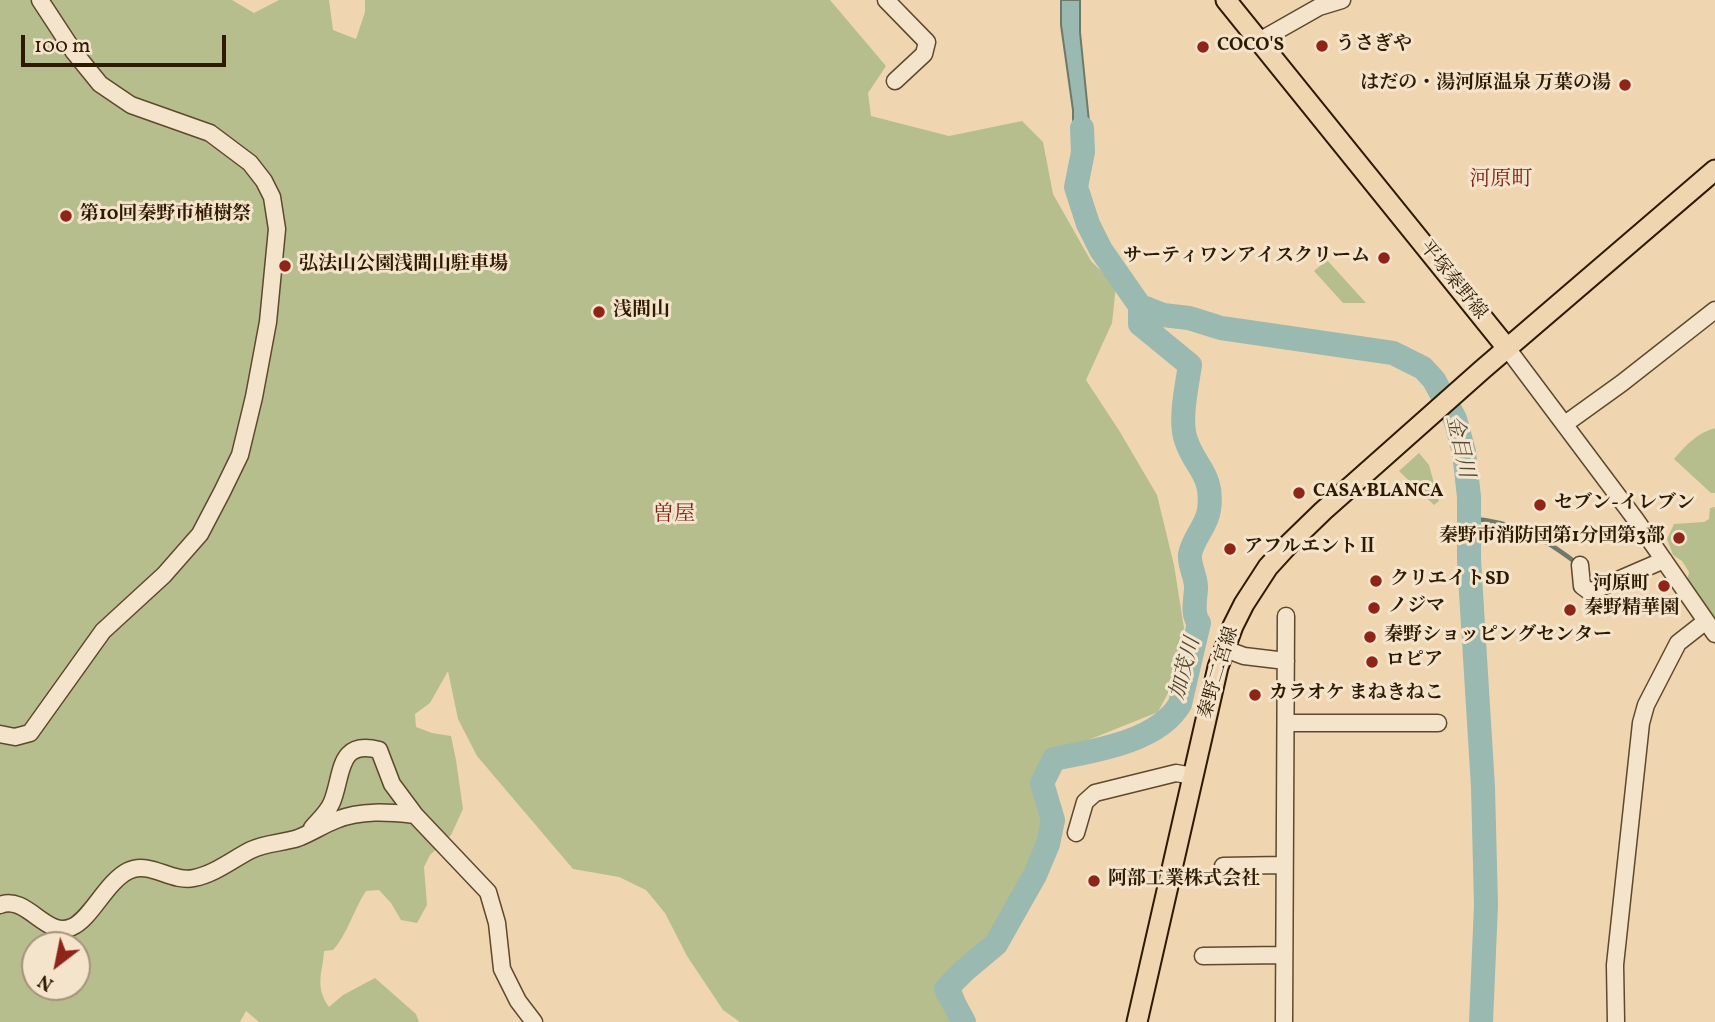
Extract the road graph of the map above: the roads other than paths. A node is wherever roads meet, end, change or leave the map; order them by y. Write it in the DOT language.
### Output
graph roads {
  1 [pos="40,0"];
  2 [pos="886,0"];
  3 [pos="1226,0"];
  4 [pos="1342,0"];
  5 [pos="1259,41"];
  6 [pos="895,81"];
  7 [pos="1715,170"];
  8 [pos="1715,310"];
  9 [pos="1507,348"];
  10 [pos="1565,424"];
  11 [pos="1664,560"];
  12 [pos="1580,565"];
  13 [pos="1286,617"];
  14 [pos="1710,627"];
  15 [pos="1224,649"];
  16 [pos="1286,661"];
  17 [pos="1286,723"];
  18 [pos="1438,723"];
  19 [pos="0,734"];
  20 [pos="1193,776"];
  21 [pos="415,815"];
  22 [pos="308,833"];
  23 [pos="1076,833"];
  24 [pos="1283,865"];
  25 [pos="1223,866"];
  26 [pos="0,905"];
  27 [pos="1284,955"];
  28 [pos="1203,956"];
  29 [pos="534,1022"];
  30 [pos="1137,1022"];
  31 [pos="1284,1022"];
  32 [pos="1616,1022"];
  1 -- 19 [label="street"];
  2 -- 6 [label="street"];
  3 -- 5 [label="main road, 平塚秦野線"];
  4 -- 5 [label="street"];
  5 -- 9 [label="main road, 平塚秦野線"];
  7 -- 9 [label="main road"];
  8 -- 10 [label="street"];
  9 -- 10 [label="street"];
  9 -- 15 [label="main road, 秦野二宮線"];
  10 -- 11 [label="street"];
  11 -- 12 [label="street"];
  11 -- 14 [label="street"];
  13 -- 16 [label="street"];
  14 -- 32 [label="street"];
  15 -- 16 [label="street"];
  15 -- 20 [label="main road, 秦野二宮線"];
  16 -- 17 [label="street"];
  17 -- 18 [label="street"];
  17 -- 24 [label="street"];
  20 -- 23 [label="street"];
  20 -- 30 [label="main road, 秦野二宮線"];
  21 -- 22 [label="street"];
  21 -- 22 [label="street"];
  21 -- 29 [label="street"];
  22 -- 26 [label="street"];
  24 -- 25 [label="street"];
  24 -- 27 [label="street"];
  27 -- 28 [label="street"];
  27 -- 31 [label="street"];
}
